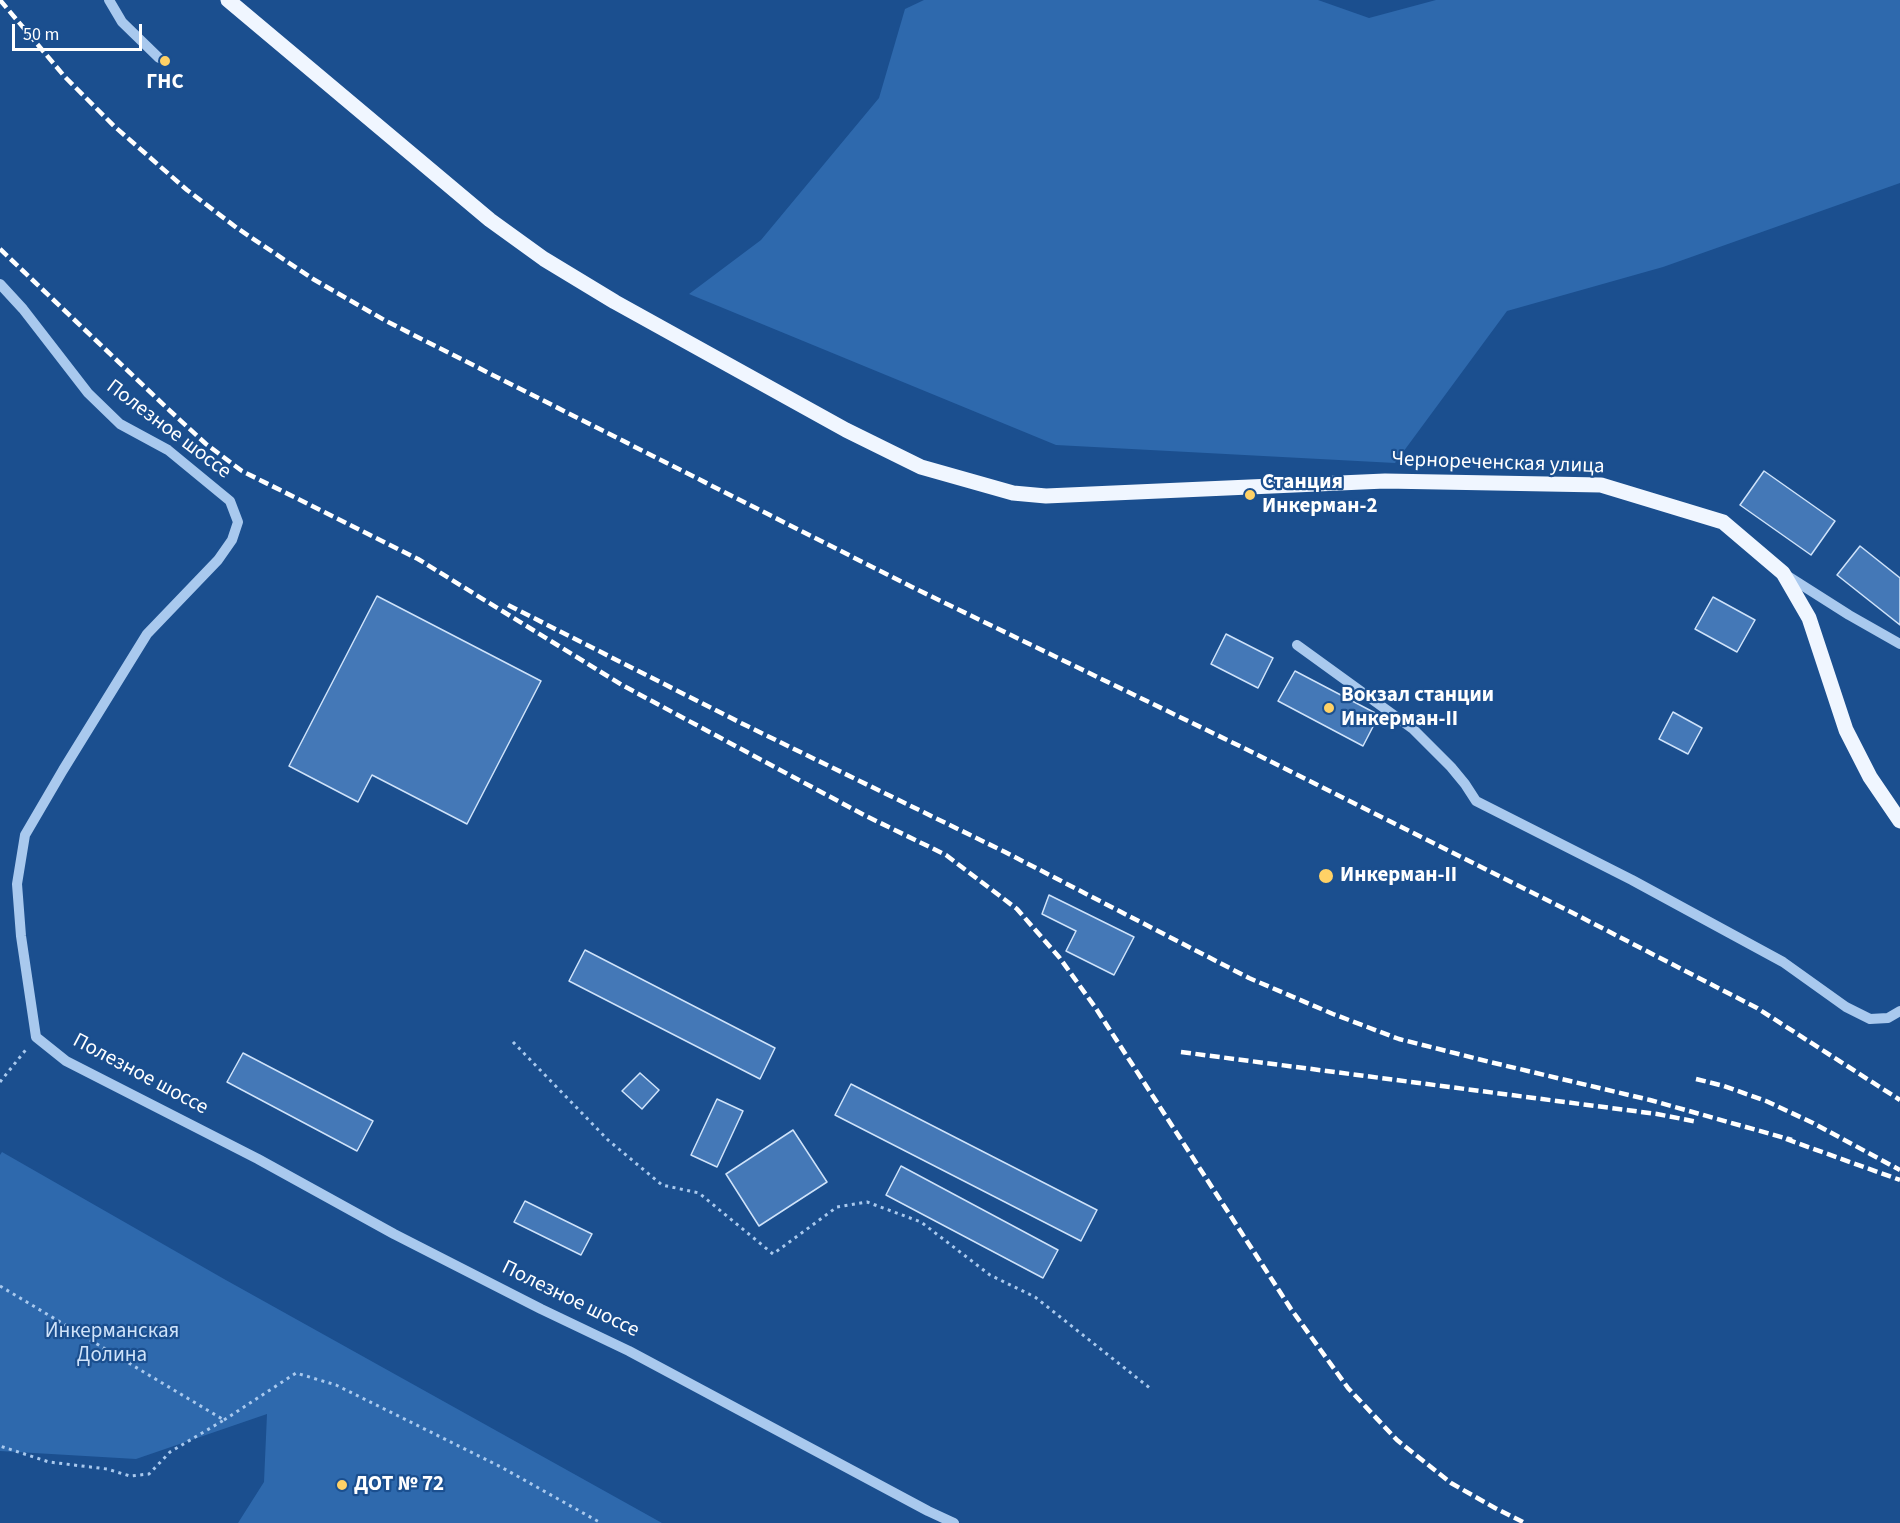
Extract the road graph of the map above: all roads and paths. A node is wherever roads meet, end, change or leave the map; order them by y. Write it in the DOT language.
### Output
graph roads {
  1 [pos="109,0"];
  2 [pos="228,0"];
  3 [pos="159,58"];
  4 [pos="0,284"];
  5 [pos="1784,573"];
  6 [pos="1900,644"];
  7 [pos="1297,645"];
  8 [pos="1900,821"];
  9 [pos="1900,1011"];
  10 [pos="36,1037"];
  11 [pos="513,1042"];
  12 [pos="0,1082"];
  13 [pos="0,1286"];
  14 [pos="1151,1389"];
  15 [pos="224,1420"];
  16 [pos="0,1446"];
  17 [pos="601,1523"];
  18 [pos="954,1523"];
  1 -- 3 [label="street"];
  2 -- 5 [label="main road, Чернореченская улица"];
  4 -- 10 [label="street, Полезное шоссе"];
  5 -- 6 [label="street"];
  5 -- 8 [label="main road, Чернореченская улица"];
  7 -- 9 [label="street"];
  10 -- 12 [label="path"];
  10 -- 18 [label="street, Полезное шоссе"];
  11 -- 14 [label="path"];
  13 -- 15 [label="path"];
  15 -- 16 [label="path"];
  15 -- 17 [label="path"];
}
